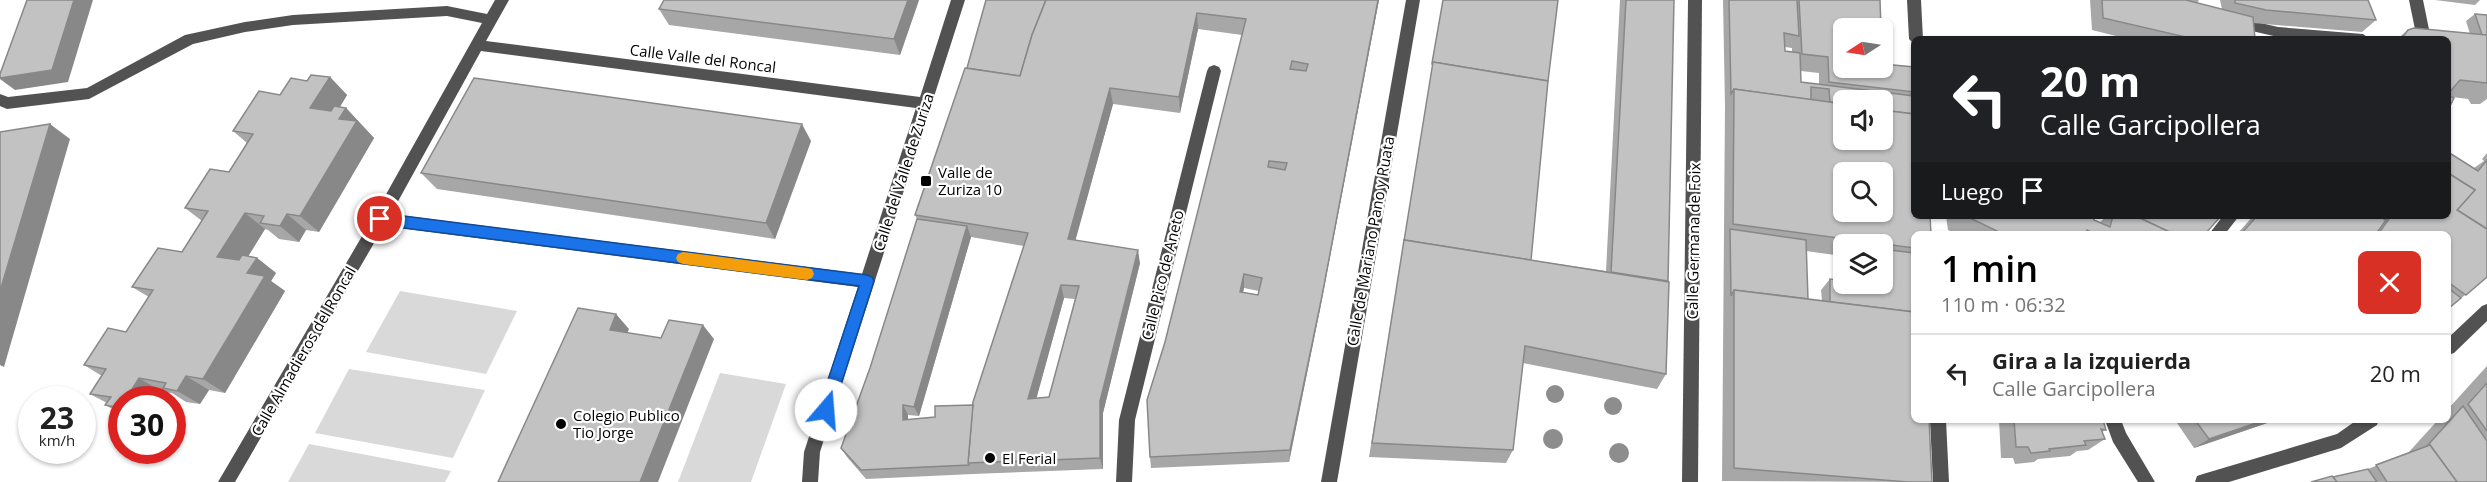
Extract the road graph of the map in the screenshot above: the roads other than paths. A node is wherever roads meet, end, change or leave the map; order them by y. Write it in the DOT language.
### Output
graph roads {
  1 [pos="502,0"];
  2 [pos="958,0"];
  3 [pos="1413,0"];
  4 [pos="1695,0"];
  5 [pos="1914,0"];
  6 [pos="2416,0"];
  7 [pos="2220,19"];
  8 [pos="491,20"];
  9 [pos="1916,36"];
  10 [pos="2327,36"];
  11 [pos="2423,36"];
  12 [pos="476,45"];
  13 [pos="1214,71"];
  14 [pos="0,100"];
  15 [pos="925,103"];
  16 [pos="380,219"];
  17 [pos="2229,219"];
  18 [pos="2219,231"];
  19 [pos="867,281"];
  20 [pos="2487,312"];
  21 [pos="2451,345"];
  22 [pos="1938,423"];
  23 [pos="2114,423"];
  24 [pos="2367,423"];
  25 [pos="226,482"];
  26 [pos="810,482"];
  27 [pos="1124,482"];
  28 [pos="1329,482"];
  29 [pos="1690,482"];
  30 [pos="1941,482"];
  31 [pos="2147,482"];
  32 [pos="2203,482"];
  1 -- 8 [label="street, Calle Almadieros del Roncal"];
  2 -- 15 [label="street, Calle del Valle de Zuriza"];
  3 -- 28 [label="street, Calle de Mariano Pano y Ruata"];
  4 -- 29 [label="street, Calle Germana de Foix"];
  5 -- 9 [label="street"];
  6 -- 11 [label="street"];
  7 -- 10 [label="street"];
  8 -- 12 [label="street, Calle Almadieros del Roncal"];
  8 -- 14 [label="street"];
  12 -- 15 [label="street, Calle Valle del Roncal"];
  12 -- 16 [label="street, Calle Almadieros del Roncal"];
  13 -- 27 [label="street, Calle Pico de Aneto"];
  15 -- 19 [label="street, Calle del Valle de Zuriza"];
  16 -- 19 [label="street"];
  16 -- 25 [label="street, Calle Almadieros del Roncal"];
  17 -- 18 [label="street"];
  19 -- 26 [label="street, Calle del Valle de Zuriza"];
  20 -- 21 [label="street"];
  22 -- 30 [label="street"];
  23 -- 31 [label="street"];
  24 -- 32 [label="street"];
}
